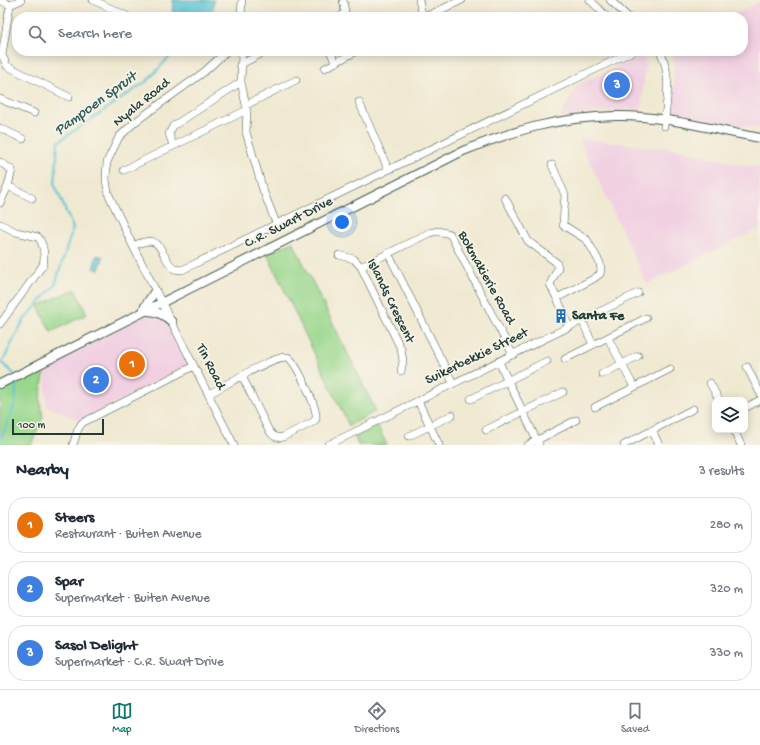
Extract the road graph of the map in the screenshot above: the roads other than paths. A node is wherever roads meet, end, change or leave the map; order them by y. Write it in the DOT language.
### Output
graph roads {
  1 [pos="0,0"];
  2 [pos="21,0"];
  3 [pos="93,0"];
  4 [pos="242,0"];
  5 [pos="343,0"];
  6 [pos="414,0"];
  7 [pos="419,0"];
  8 [pos="462,0"];
  9 [pos="590,0"];
  10 [pos="610,0"];
  11 [pos="10,5"];
  12 [pos="118,12"];
  13 [pos="241,12"];
  14 [pos="346,12"];
  15 [pos="417,12"];
  16 [pos="422,12"];
  17 [pos="436,12"];
  18 [pos="602,12"];
  19 [pos="623,12"];
  20 [pos="222,56"];
  21 [pos="241,56"];
  22 [pos="257,56"];
  23 [pos="332,56"];
  24 [pos="347,56"];
  25 [pos="623,56"];
  26 [pos="662,56"];
  27 [pos="335,62"];
  28 [pos="240,65"];
  29 [pos="325,68"];
  30 [pos="296,80"];
  31 [pos="242,82"];
  32 [pos="69,97"];
  33 [pos="0,99"];
  34 [pos="359,102"];
  35 [pos="246,108"];
  36 [pos="34,113"];
  37 [pos="664,123"];
  38 [pos="0,128"];
  39 [pos="760,138"];
  40 [pos="23,139"];
  41 [pos="173,145"];
  42 [pos="0,162"];
  43 [pos="552,165"];
  44 [pos="388,169"];
  45 [pos="124,170"];
  46 [pos="8,186"];
  47 [pos="32,198"];
  48 [pos="506,198"];
  49 [pos="0,203"];
  50 [pos="276,223"];
  51 [pos="0,224"];
  52 [pos="132,246"];
  53 [pos="388,253"];
  54 [pos="339,255"];
  55 [pos="361,267"];
  56 [pos="156,291"];
  57 [pos="638,293"];
  58 [pos="557,298"];
  59 [pos="161,302"];
  60 [pos="142,311"];
  61 [pos="646,318"];
  62 [pos="582,320"];
  63 [pos="172,322"];
  64 [pos="0,324"];
  65 [pos="569,327"];
  66 [pos="608,338"];
  67 [pos="593,345"];
  68 [pos="513,355"];
  69 [pos="638,356"];
  70 [pos="565,359"];
  71 [pos="546,361"];
  72 [pos="499,362"];
  73 [pos="622,364"];
  74 [pos="194,366"];
  75 [pos="747,367"];
  76 [pos="670,369"];
  77 [pos="401,371"];
  78 [pos="602,374"];
  79 [pos="242,376"];
  80 [pos="508,381"];
  81 [pos="1,383"];
  82 [pos="453,383"];
  83 [pos="710,383"];
  84 [pos="634,387"];
  85 [pos="563,392"];
  86 [pos="760,393"];
  87 [pos="209,394"];
  88 [pos="717,397"];
  89 [pos="471,399"];
  90 [pos="760,400"];
  91 [pos="418,401"];
  92 [pos="748,406"];
  93 [pos="595,407"];
  94 [pos="693,409"];
  95 [pos="523,412"];
  96 [pos="452,415"];
  97 [pos="576,420"];
  98 [pos="430,425"];
  99 [pos="486,430"];
  100 [pos="652,430"];
  101 [pos="735,433"];
  102 [pos="409,436"];
  103 [pos="538,443"];
  104 [pos="73,445"];
  105 [pos="234,445"];
  106 [pos="328,445"];
  107 [pos="439,445"];
  108 [pos="528,445"];
  109 [pos="624,445"];
  110 [pos="659,445"];
  111 [pos="741,445"];
  1 -- 11 [label="street"];
  2 -- 11 [label="street"];
  3 -- 12 [label="street"];
  4 -- 13 [label="street"];
  5 -- 14 [label="street"];
  6 -- 15 [label="street"];
  7 -- 16 [label="street"];
  8 -- 17 [label="street"];
  9 -- 18 [label="street"];
  10 -- 19 [label="street"];
  11 -- 32 [label="street"];
  20 -- 52 [label="street, Nyala Road"];
  21 -- 28 [label="street"];
  22 -- 28 [label="street"];
  23 -- 27 [label="street"];
  24 -- 27 [label="street"];
  25 -- 44 [label="street"];
  26 -- 37 [label="street"];
  27 -- 29 [label="street"];
  28 -- 31 [label="street"];
  30 -- 35 [label="street"];
  31 -- 35 [label="street"];
  31 -- 41 [label="street"];
  33 -- 36 [label="street"];
  34 -- 44 [label="street"];
  35 -- 41 [label="street"];
  35 -- 50 [label="street"];
  37 -- 39 [label="street, C.R. Swart Drive"];
  37 -- 59 [label="street, C.R. Swart Drive"];
  38 -- 40 [label="street"];
  41 -- 45 [label="street"];
  42 -- 46 [label="street"];
  43 -- 58 [label="street"];
  44 -- 50 [label="street"];
  46 -- 47 [label="street"];
  46 -- 49 [label="street"];
  48 -- 58 [label="street"];
  50 -- 52 [label="street"];
  51 -- 64 [label="street"];
  52 -- 56 [label="street, Nyala Road"];
  53 -- 55 [label="street, Bokmakierie Road"];
  53 -- 68 [label="street, Bokmakierie Road"];
  53 -- 82 [label="street"];
  54 -- 55 [label="street, Islands Crescent"];
  55 -- 77 [label="street, Islands Crescent"];
  56 -- 59 [label="street, Nyala Road"];
  56 -- 60 [label="street"];
  57 -- 62 [label="street, Suikerbekkie Street"];
  58 -- 65 [label="street"];
  59 -- 60 [label="street, C.R. Swart Drive"];
  59 -- 63 [label="street, Tin Road"];
  60 -- 63 [label="street"];
  60 -- 81 [label="street, C.R. Swart Drive"];
  61 -- 66 [label="street"];
  62 -- 65 [label="street, Suikerbekkie Street"];
  62 -- 67 [label="street"];
  63 -- 74 [label="street, Tin Road"];
  65 -- 68 [label="street, Suikerbekkie Street"];
  66 -- 67 [label="street"];
  66 -- 73 [label="street"];
  67 -- 70 [label="street"];
  68 -- 72 [label="street, Suikerbekkie Street"];
  69 -- 73 [label="street"];
  71 -- 80 [label="street"];
  72 -- 80 [label="street"];
  72 -- 82 [label="street, Suikerbekkie Street"];
  73 -- 78 [label="street"];
  73 -- 84 [label="street"];
  74 -- 87 [label="street, Tin Road"];
  74 -- 104 [label="street"];
  75 -- 86 [label="street"];
  76 -- 84 [label="street"];
  79 -- 79 [label="street"];
  79 -- 87 [label="street"];
  80 -- 89 [label="street"];
  80 -- 95 [label="street"];
  82 -- 91 [label="street, Suikerbekkie Street"];
  83 -- 88 [label="street"];
  84 -- 93 [label="street"];
  85 -- 95 [label="street"];
  87 -- 105 [label="street, Tin Road"];
  90 -- 92 [label="street"];
  91 -- 98 [label="street"];
  91 -- 106 [label="street, Suikerbekkie Street"];
  94 -- 100 [label="street"];
  95 -- 99 [label="street"];
  95 -- 103 [label="street"];
  96 -- 98 [label="street"];
  97 -- 103 [label="street"];
  98 -- 102 [label="street"];
  98 -- 107 [label="street"];
  100 -- 109 [label="street"];
  100 -- 110 [label="street"];
  101 -- 111 [label="street"];
  103 -- 108 [label="street"];
}
